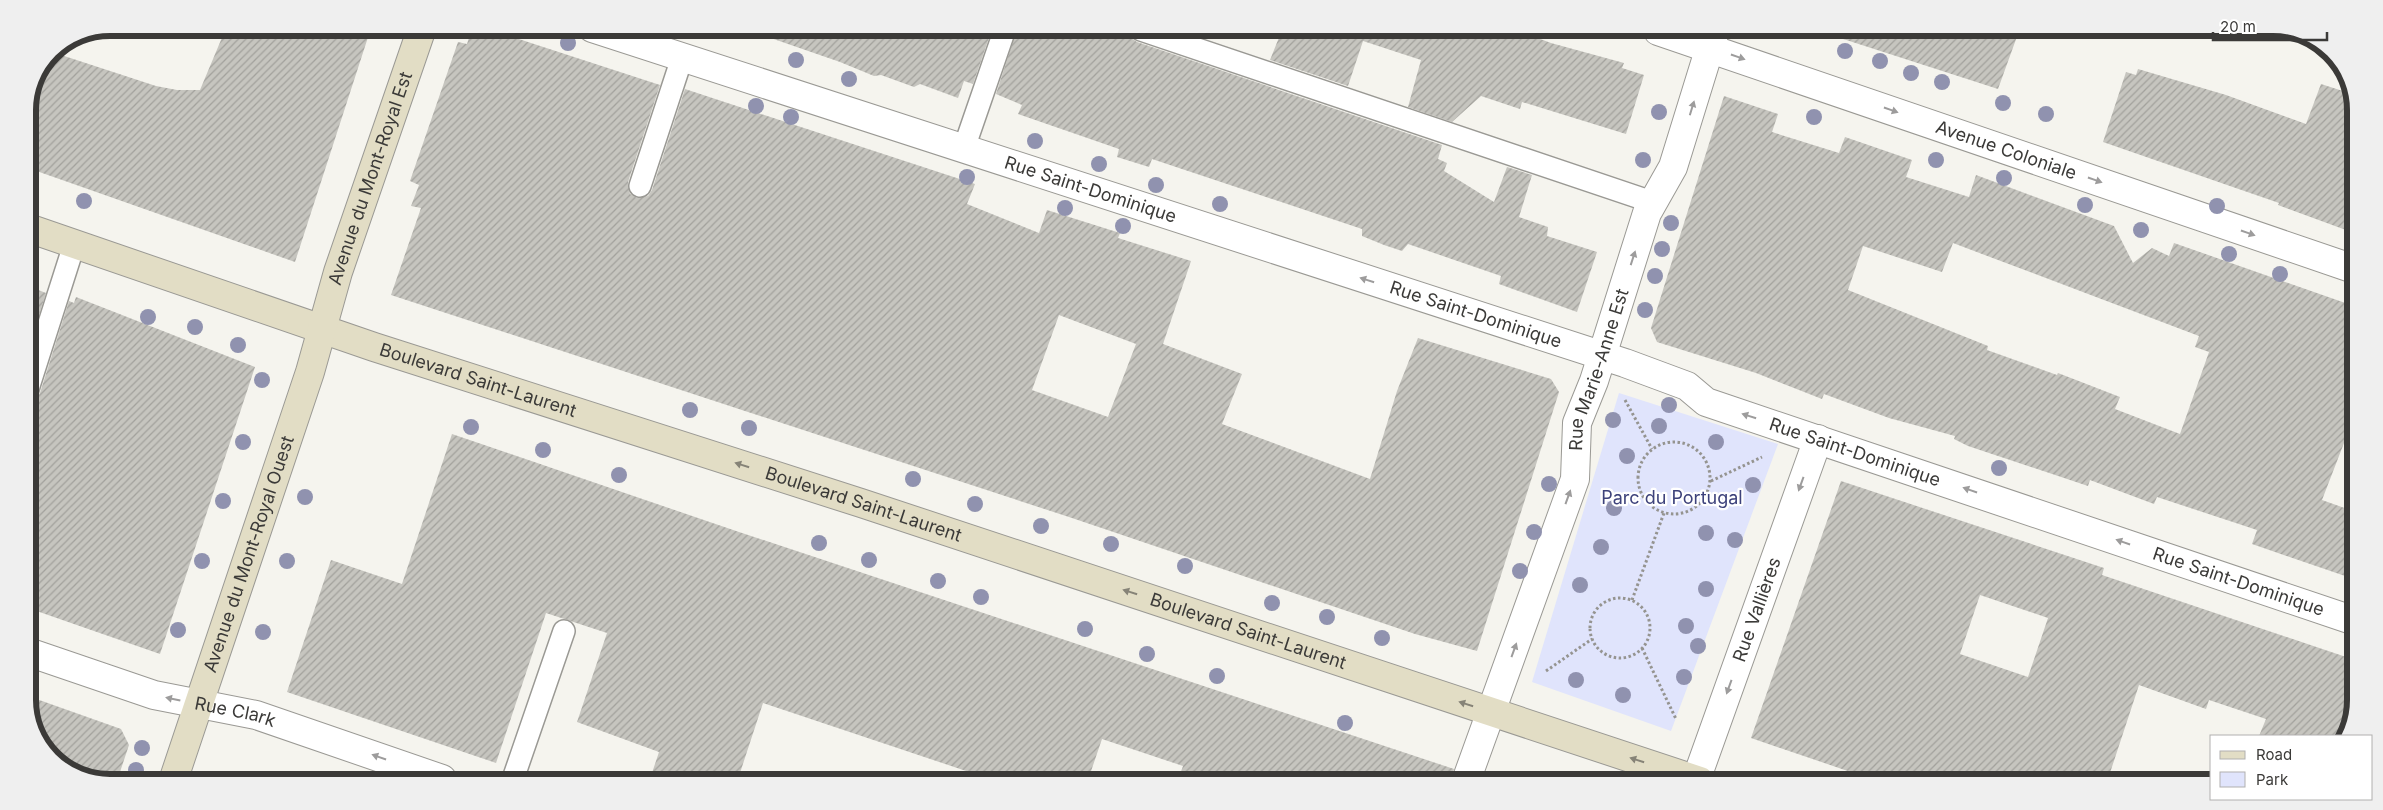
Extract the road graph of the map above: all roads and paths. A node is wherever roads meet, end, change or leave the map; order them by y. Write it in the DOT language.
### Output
graph roads {
  1 [pos="419,36"];
  2 [pos="616,36"];
  3 [pos="1003,36"];
  4 [pos="1159,36"];
  5 [pos="1690,36"];
  6 [pos="1712,40"];
  7 [pos="682,58"];
  8 [pos="964,148"];
  9 [pos="640,186"];
  10 [pos="1652,202"];
  11 [pos="36,231"];
  12 [pos="74,245"];
  13 [pos="2347,267"];
  14 [pos="322,329"];
  15 [pos="1602,356"];
  16 [pos="36,364"];
  17 [pos="1622,394"];
  18 [pos="1818,439"];
  19 [pos="1652,449"];
  20 [pos="1767,454"];
  21 [pos="1711,481"];
  22 [pos="1664,513"];
  23 [pos="1632,600"];
  24 [pos="2347,618"];
  25 [pos="564,632"];
  26 [pos="1592,639"];
  27 [pos="1642,648"];
  28 [pos="36,655"];
  29 [pos="1546,671"];
  30 [pos="199,705"];
  31 [pos="1492,713"];
  32 [pos="1676,718"];
  33 [pos="175,774"];
  34 [pos="427,774"];
  35 [pos="514,774"];
  36 [pos="1469,774"];
  37 [pos="1677,774"];
  38 [pos="1700,774"];
  1 -- 14 [label="main road, Avenue du Mont-Royal Est"];
  2 -- 7 [label="street, Rue Saint-Dominique"];
  3 -- 8 [label="lane"];
  4 -- 10 [label="lane"];
  5 -- 6 [label="street, Avenue Coloniale"];
  10 -- 6 [label="street, Rue Marie-Anne Est, one-way"];
  6 -- 13 [label="street, Avenue Coloniale, one-way"];
  7 -- 8 [label="street, Rue Saint-Dominique"];
  7 -- 9 [label="lane"];
  15 -- 8 [label="street, Rue Saint-Dominique, one-way"];
  15 -- 10 [label="street, Rue Marie-Anne Est, one-way"];
  11 -- 12 [label="main road, Boulevard Saint-Laurent"];
  12 -- 14 [label="main road, Boulevard Saint-Laurent"];
  12 -- 16 [label="lane"];
  14 -- 30 [label="main road, Avenue du Mont-Royal Ouest"];
  31 -- 14 [label="main road, Boulevard Saint-Laurent, one-way"];
  18 -- 15 [label="street, Rue Saint-Dominique, one-way"];
  31 -- 15 [label="street, Rue Marie-Anne Est, one-way"];
  17 -- 19 [label="path"];
  24 -- 18 [label="street, Rue Saint-Dominique, one-way"];
  18 -- 38 [label="street, Rue Vallières, one-way"];
  19 -- 21 [label="path"];
  19 -- 22 [label="path"];
  20 -- 21 [label="path"];
  21 -- 22 [label="path"];
  22 -- 23 [label="path"];
  23 -- 26 [label="path"];
  23 -- 27 [label="path"];
  25 -- 35 [label="lane"];
  26 -- 27 [label="path"];
  26 -- 29 [label="path"];
  27 -- 32 [label="path"];
  30 -- 28 [label="street, Rue Clark, one-way"];
  30 -- 33 [label="main road, Avenue du Mont-Royal Ouest"];
  34 -- 30 [label="street, Rue Clark, one-way"];
  31 -- 36 [label="street, Rue Marie-Anne Est"];
  37 -- 31 [label="main road, Boulevard Saint-Laurent, one-way"];
}
